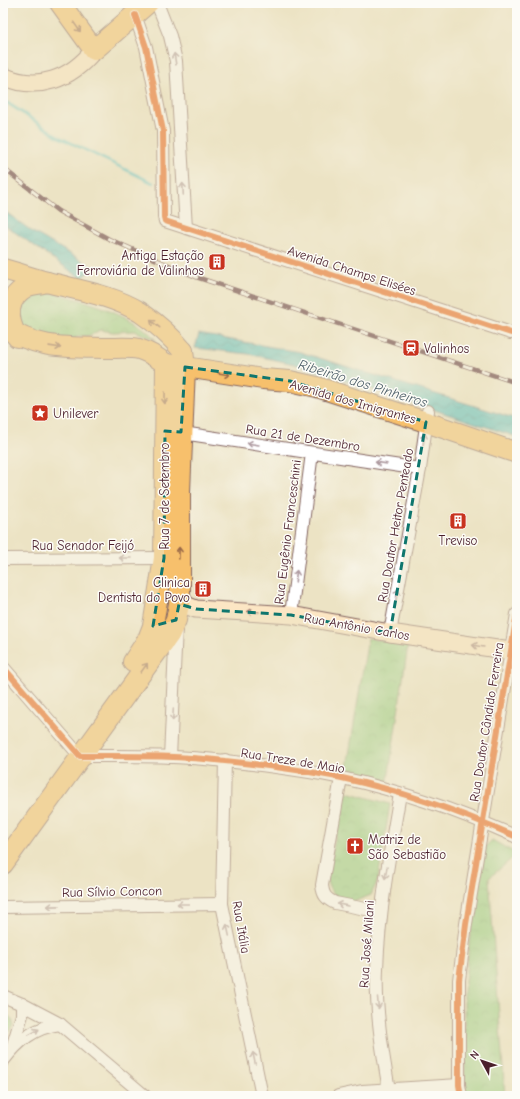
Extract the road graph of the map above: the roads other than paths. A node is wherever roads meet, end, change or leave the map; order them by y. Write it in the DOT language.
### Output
graph roads {
  1 [pos="60,3"];
  2 [pos="157,3"];
  3 [pos="142,9"];
  4 [pos="94,50"];
  5 [pos="3,76"];
  6 [pos="186,228"];
  7 [pos="3,269"];
  8 [pos="47,282"];
  9 [pos="10,332"];
  10 [pos="511,333"];
  11 [pos="178,361"];
  12 [pos="427,416"];
  13 [pos="173,432"];
  14 [pos="517,442"];
  15 [pos="312,453"];
  16 [pos="517,453"];
  17 [pos="420,469"];
  18 [pos="164,558"];
  19 [pos="3,559"];
  20 [pos="180,598"];
  21 [pos="196,609"];
  22 [pos="517,614"];
  23 [pos="291,615"];
  24 [pos="176,620"];
  25 [pos="153,626"];
  26 [pos="390,633"];
  27 [pos="167,650"];
  28 [pos="514,652"];
  29 [pos="3,667"];
  30 [pos="76,752"];
  31 [pos="170,757"];
  32 [pos="225,760"];
  33 [pos="342,778"];
  34 [pos="400,794"];
  35 [pos="484,822"];
  36 [pos="517,837"];
  37 [pos="3,843"];
  38 [pos="3,864"];
  39 [pos="222,904"];
  40 [pos="3,906"];
  41 [pos="381,912"];
  42 [pos="3,996"];
  43 [pos="22,1004"];
  44 [pos="60,1024"];
  45 [pos="12,1049"];
  46 [pos="3,1061"];
  47 [pos="460,1091"];
  48 [pos="389,1092"];
  49 [pos="145,1096"];
  50 [pos="262,1096"];
  51 [pos="338,1096"];
  1 -- 4 [label="main road, one-way"];
  6 -- 2 [label="street, one-way"];
  3 -- 4 [label="main road"];
  3 -- 6 [label="street, Avenida Champs Elisées"];
  4 -- 5 [label="main road"];
  6 -- 10 [label="street, Avenida Champs Elisées"];
  7 -- 8 [label="main road"];
  8 -- 9 [label="main road"];
  11 -- 8 [label="main road, one-way"];
  9 -- 11 [label="main road, one-way"];
  11 -- 12 [label="main road, Avenida dos Imigrantes"];
  11 -- 13 [label="main road, Rua 7 de Setembro"];
  12 -- 14 [label="main road, Avenida dos Imigrantes"];
  12 -- 16 [label="main road, Avenida dos Imigrantes"];
  17 -- 12 [label="street, Rua Doutor Heitor Penteado, one-way"];
  15 -- 13 [label="street, Rua 21 de Dezembro, one-way"];
  13 -- 18 [label="main road, Rua 7 de Setembro"];
  20 -- 13 [label="main road, Rua 7 de Setembro, one-way"];
  17 -- 15 [label="street, Rua 21 de Dezembro, one-way"];
  23 -- 15 [label="street, Rua Eugênio Franceschini, one-way"];
  26 -- 17 [label="street, Rua Doutor Heitor Penteado, one-way"];
  18 -- 19 [label="street, Rua Senador Feijó, one-way"];
  18 -- 25 [label="main road, Rua 7 de Setembro"];
  20 -- 21 [label="main road"];
  20 -- 24 [label="main road, Rua 7 de Setembro"];
  23 -- 21 [label="main road, Rua Antônio Carlos, one-way"];
  21 -- 24 [label="main road"];
  22 -- 28 [label="street, Rua Doutor Cândido Ferreira"];
  23 -- 26 [label="main road, Rua Antônio Carlos"];
  24 -- 25 [label="main road"];
  24 -- 27 [label="main road, Rua 7 de Setembro"];
  25 -- 30 [label="main road, Rua 7 de Setembro"];
  28 -- 26 [label="main road, Rua Antônio Carlos, one-way"];
  30 -- 27 [label="main road, Rua 7 de Setembro, one-way"];
  27 -- 31 [label="street, one-way"];
  28 -- 35 [label="street, Rua Doutor Cândido Ferreira"];
  29 -- 30 [label="street"];
  30 -- 31 [label="street, Rua Treze de Maio"];
  30 -- 37 [label="main road"];
  30 -- 38 [label="main road"];
  31 -- 32 [label="street, Rua Treze de Maio"];
  32 -- 33 [label="street, Rua Treze de Maio"];
  32 -- 39 [label="street, Rua Itália"];
  33 -- 34 [label="street, Rua Treze de Maio"];
  41 -- 33 [label="street, one-way"];
  34 -- 35 [label="street, Rua Treze de Maio"];
  34 -- 41 [label="street, Rua José Milani, one-way"];
  35 -- 36 [label="street, Rua Treze de Maio"];
  35 -- 47 [label="street, Rua Doutor Cândido Ferreira"];
  39 -- 40 [label="street, Rua Sílvio Concon, one-way"];
  50 -- 39 [label="street, Rua Itália, one-way"];
  41 -- 48 [label="street, Rua José Milani, one-way"];
  42 -- 43 [label="street"];
  43 -- 44 [label="street"];
  43 -- 45 [label="street"];
  45 -- 44 [label="street, one-way"];
  44 -- 49 [label="street"];
  45 -- 46 [label="street"];
  47 -- 48 [label="street"];
  48 -- 51 [label="street"];
}
